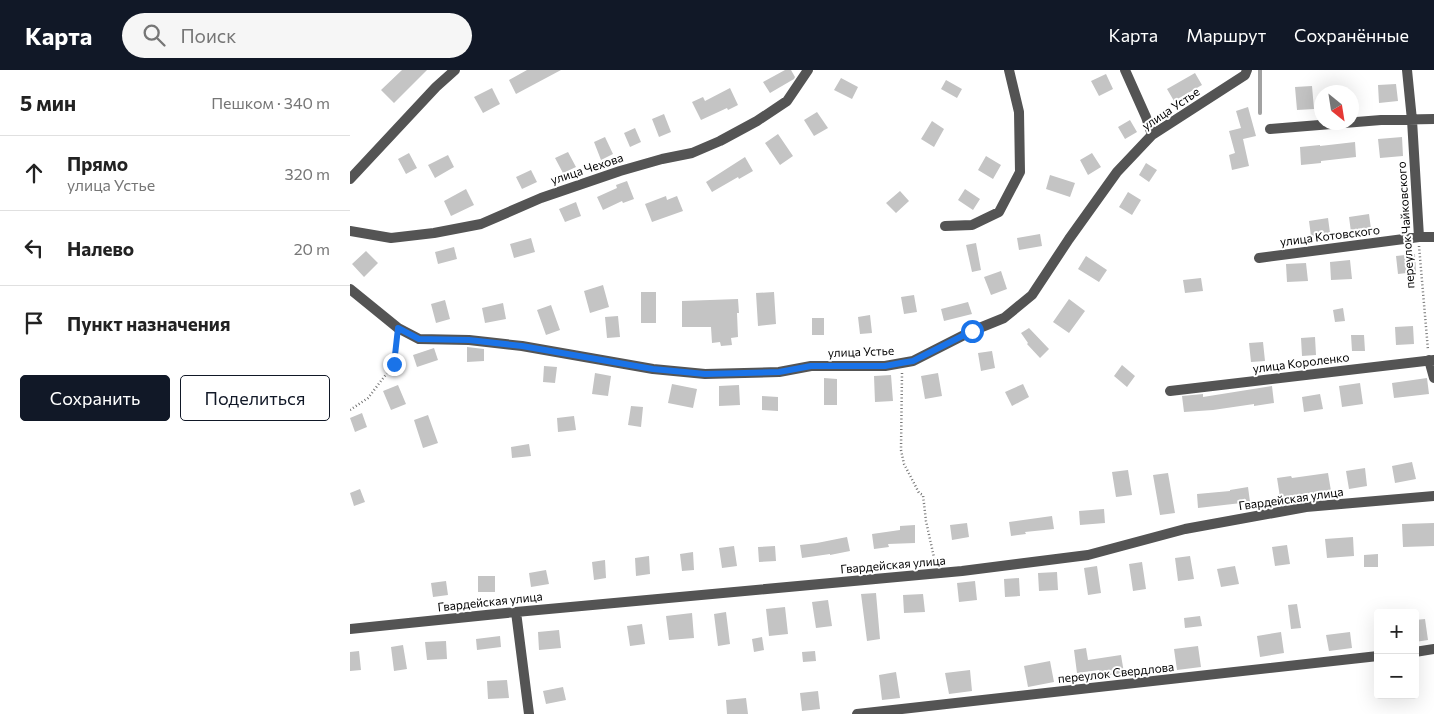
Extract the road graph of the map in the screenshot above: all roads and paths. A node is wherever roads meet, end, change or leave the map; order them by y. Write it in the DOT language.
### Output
graph roads {
  1 [pos="455,70"];
  2 [pos="808,70"];
  3 [pos="1009,70"];
  4 [pos="1125,70"];
  5 [pos="1407,70"];
  6 [pos="1246,72"];
  7 [pos="1434,119"];
  8 [pos="1412,120"];
  9 [pos="1270,129"];
  10 [pos="1152,135"];
  11 [pos="350,179"];
  12 [pos="945,226"];
  13 [pos="350,231"];
  14 [pos="1419,237"];
  15 [pos="1434,237"];
  16 [pos="1259,258"];
  17 [pos="350,289"];
  18 [pos="398,328"];
  19 [pos="1432,360"];
  20 [pos="902,369"];
  21 [pos="1434,378"];
  22 [pos="1170,391"];
  23 [pos="350,410"];
  24 [pos="1434,496"];
  25 [pos="936,574"];
  26 [pos="516,612"];
  27 [pos="350,629"];
  28 [pos="1434,649"];
  29 [pos="1419,651"];
  30 [pos="1374,656"];
  31 [pos="529,714"];
  32 [pos="857,714"];
  1 -- 11 [label="street"];
  2 -- 13 [label="street, улица Чехова"];
  3 -- 12 [label="street"];
  4 -- 10 [label="street"];
  5 -- 8 [label="street, переулок Чайковского"];
  6 -- 10 [label="street, улица Устье"];
  7 -- 8 [label="street"];
  8 -- 9 [label="street"];
  8 -- 14 [label="street, переулок Чайковского"];
  10 -- 18 [label="street, улица Устье"];
  14 -- 15 [label="street, улица Котовского"];
  14 -- 16 [label="street, улица Котовского"];
  14 -- 19 [label="path, переулок Чайковского"];
  17 -- 18 [label="street, улица Устье"];
  18 -- 23 [label="path"];
  19 -- 21 [label="street"];
  19 -- 22 [label="street, улица Короленко"];
  20 -- 25 [label="path"];
  24 -- 25 [label="street, Гвардейская улица"];
  25 -- 26 [label="street, Гвардейская улица"];
  26 -- 27 [label="street, Гвардейская улица"];
  26 -- 31 [label="street"];
  28 -- 29 [label="street"];
  30 -- 32 [label="street, переулок Свердлова"];
}
